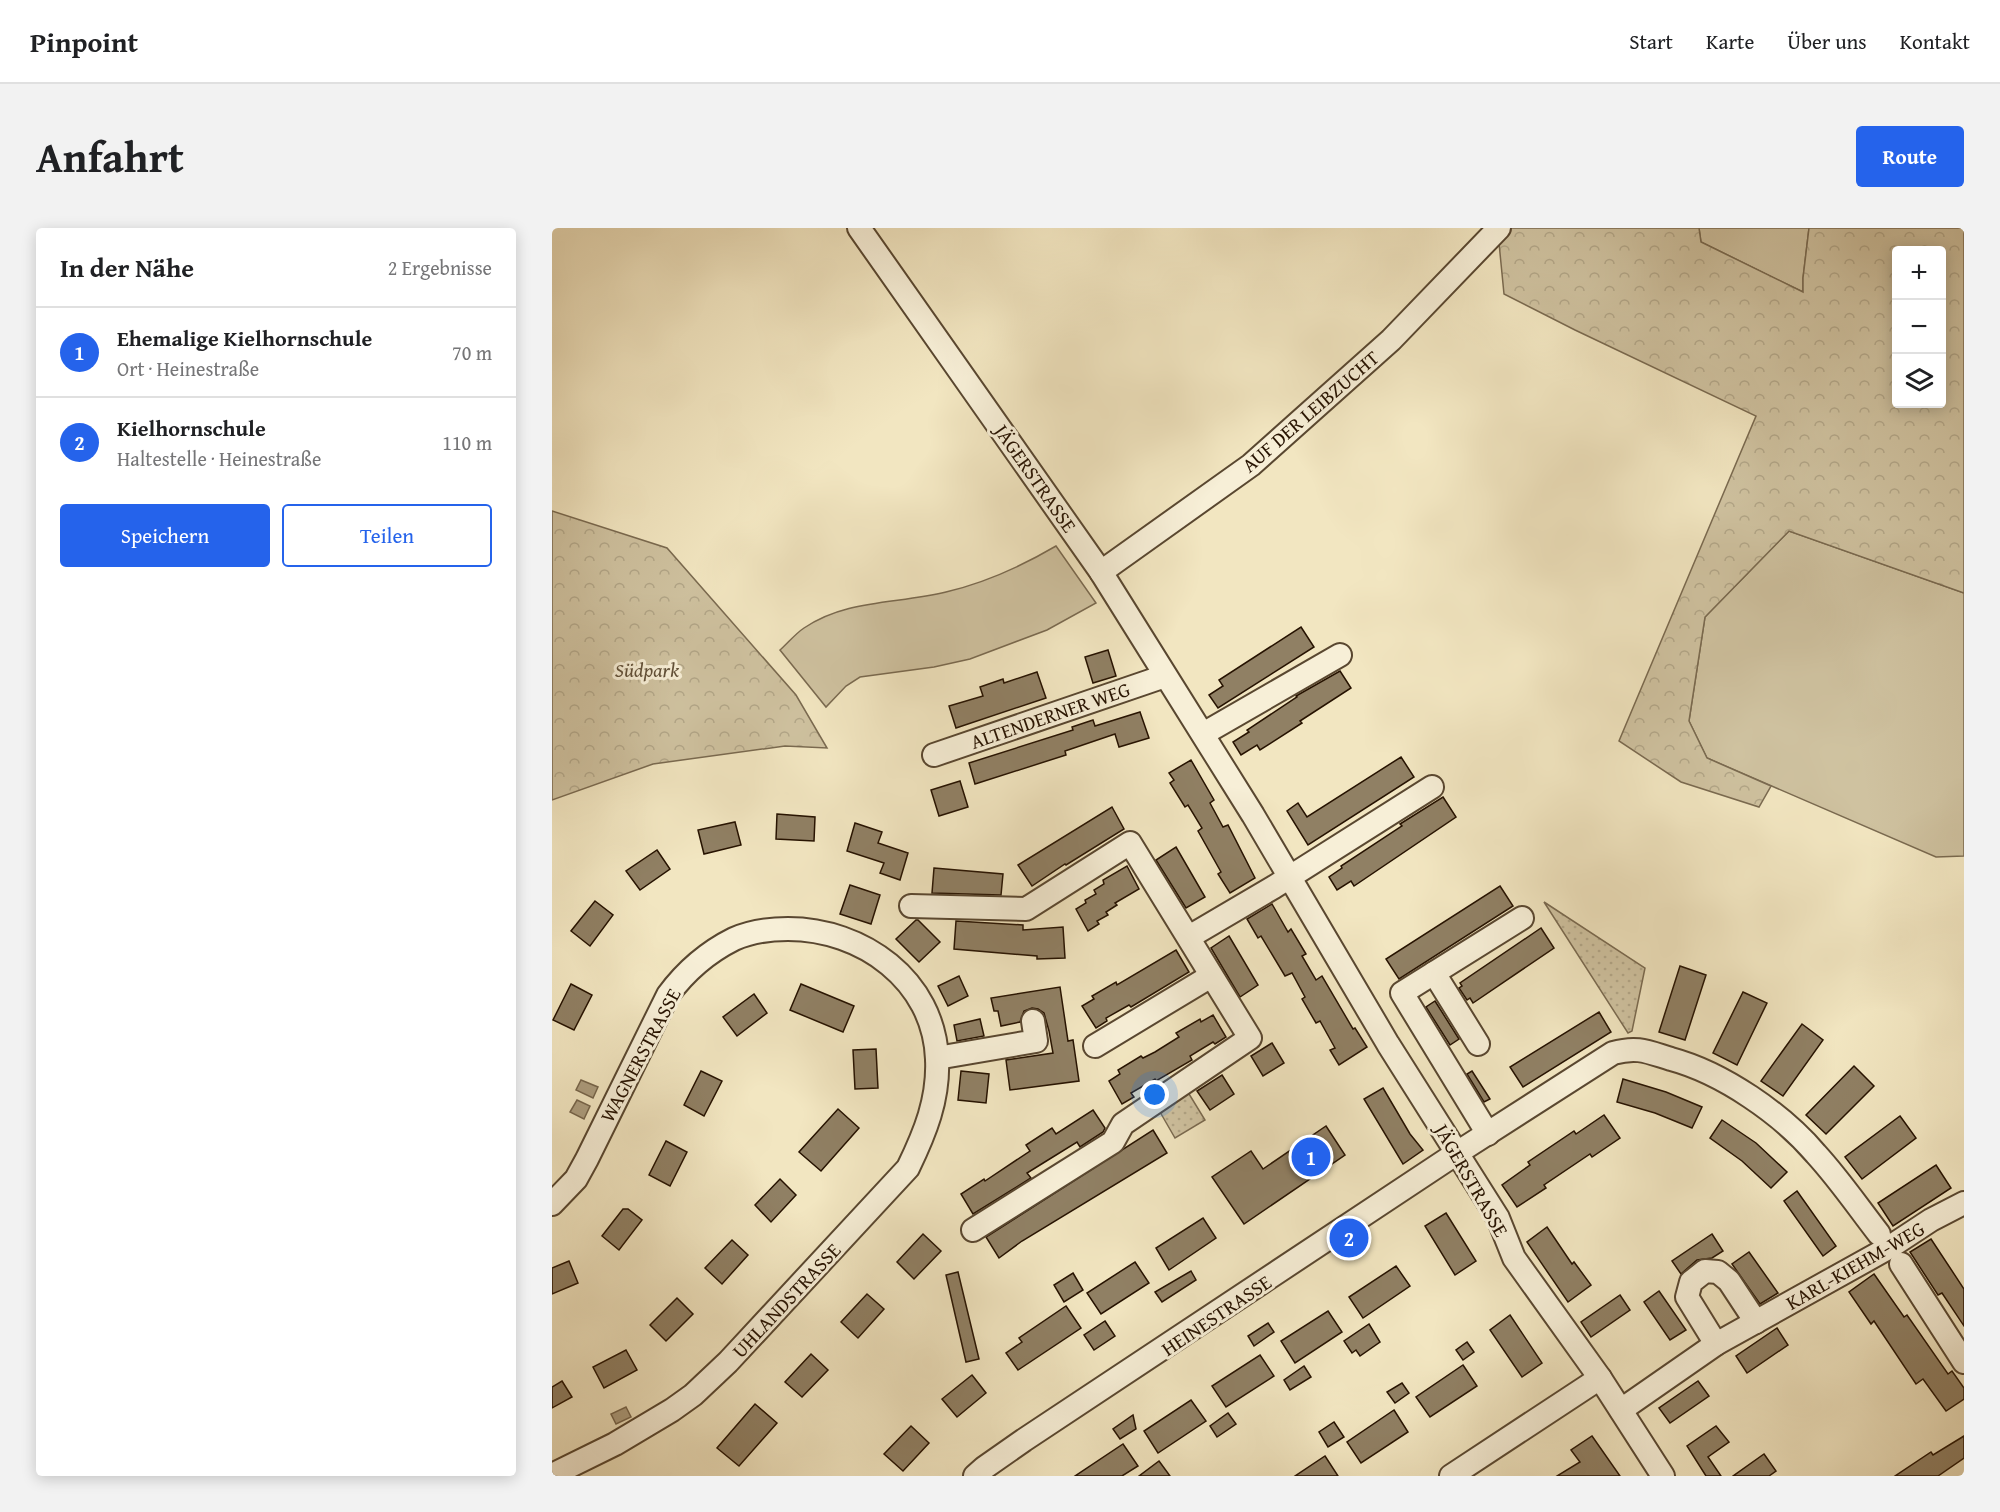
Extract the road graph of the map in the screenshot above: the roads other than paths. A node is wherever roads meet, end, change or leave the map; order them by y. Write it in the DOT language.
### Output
graph roads {
  1 [pos="859,228"];
  2 [pos="1499,228"];
  3 [pos="1101,572"];
  4 [pos="1340,655"];
  5 [pos="1165,676"];
  6 [pos="1203,734"];
  7 [pos="934,754"];
  8 [pos="1432,787"];
  9 [pos="1289,877"];
  10 [pos="911,906"];
  11 [pos="1522,918"];
  12 [pos="1189,937"];
  13 [pos="1434,973"];
  14 [pos="1211,976"];
  15 [pos="914,991"];
  16 [pos="1033,1021"];
  17 [pos="1478,1044"];
  18 [pos="1095,1046"];
  19 [pos="937,1058"];
  20 [pos="1488,1134"];
  21 [pos="1457,1153"];
  22 [pos="552,1204"];
  23 [pos="1959,1205"];
  24 [pos="973,1230"];
  25 [pos="1879,1233"];
  26 [pos="1900,1264"];
  27 [pos="1756,1322"];
  28 [pos="1716,1344"];
  29 [pos="1964,1362"];
  30 [pos="1600,1378"];
  31 [pos="1621,1410"];
  32 [pos="552,1475"];
  33 [pos="975,1476"];
  34 [pos="1450,1476"];
  35 [pos="1663,1476"];
  1 -- 3 [label="street, JÄGERSTRASSE"];
  2 -- 3 [label="street, AUF DER LEIBZUCHT"];
  3 -- 5 [label="street, JÄGERSTRASSE"];
  4 -- 6 [label="street"];
  5 -- 6 [label="street, JÄGERSTRASSE"];
  5 -- 7 [label="street, ALTENDERNER WEG"];
  6 -- 9 [label="street, JÄGERSTRASSE"];
  8 -- 9 [label="street"];
  9 -- 12 [label="street"];
  9 -- 21 [label="street, JÄGERSTRASSE"];
  10 -- 12 [label="street"];
  11 -- 13 [label="street, JÄGERSTRASSE"];
  12 -- 14 [label="street"];
  13 -- 17 [label="street"];
  13 -- 20 [label="street, JÄGERSTRASSE"];
  14 -- 18 [label="street"];
  14 -- 24 [label="street"];
  15 -- 19 [label="street, UHLANDSTRASSE"];
  15 -- 22 [label="street, WAGNERSTRASSE"];
  16 -- 19 [label="street"];
  19 -- 32 [label="street, UHLANDSTRASSE"];
  20 -- 21 [label="street, HEINESTRASSE"];
  20 -- 25 [label="street, HEINESTRASSE"];
  21 -- 30 [label="street, JÄGERSTRASSE"];
  21 -- 33 [label="street, HEINESTRASSE"];
  23 -- 27 [label="street, KARL-KIEHM-WEG"];
  26 -- 29 [label="street"];
  27 -- 28 [label="street, KARL-KIEHM-WEG"];
  27 -- 28 [label="street"];
  28 -- 31 [label="street, KARL-KIEHM-WEG"];
  30 -- 31 [label="street, JÄGERSTRASSE"];
  30 -- 34 [label="street"];
  31 -- 35 [label="street, JÄGERSTRASSE"];
}
